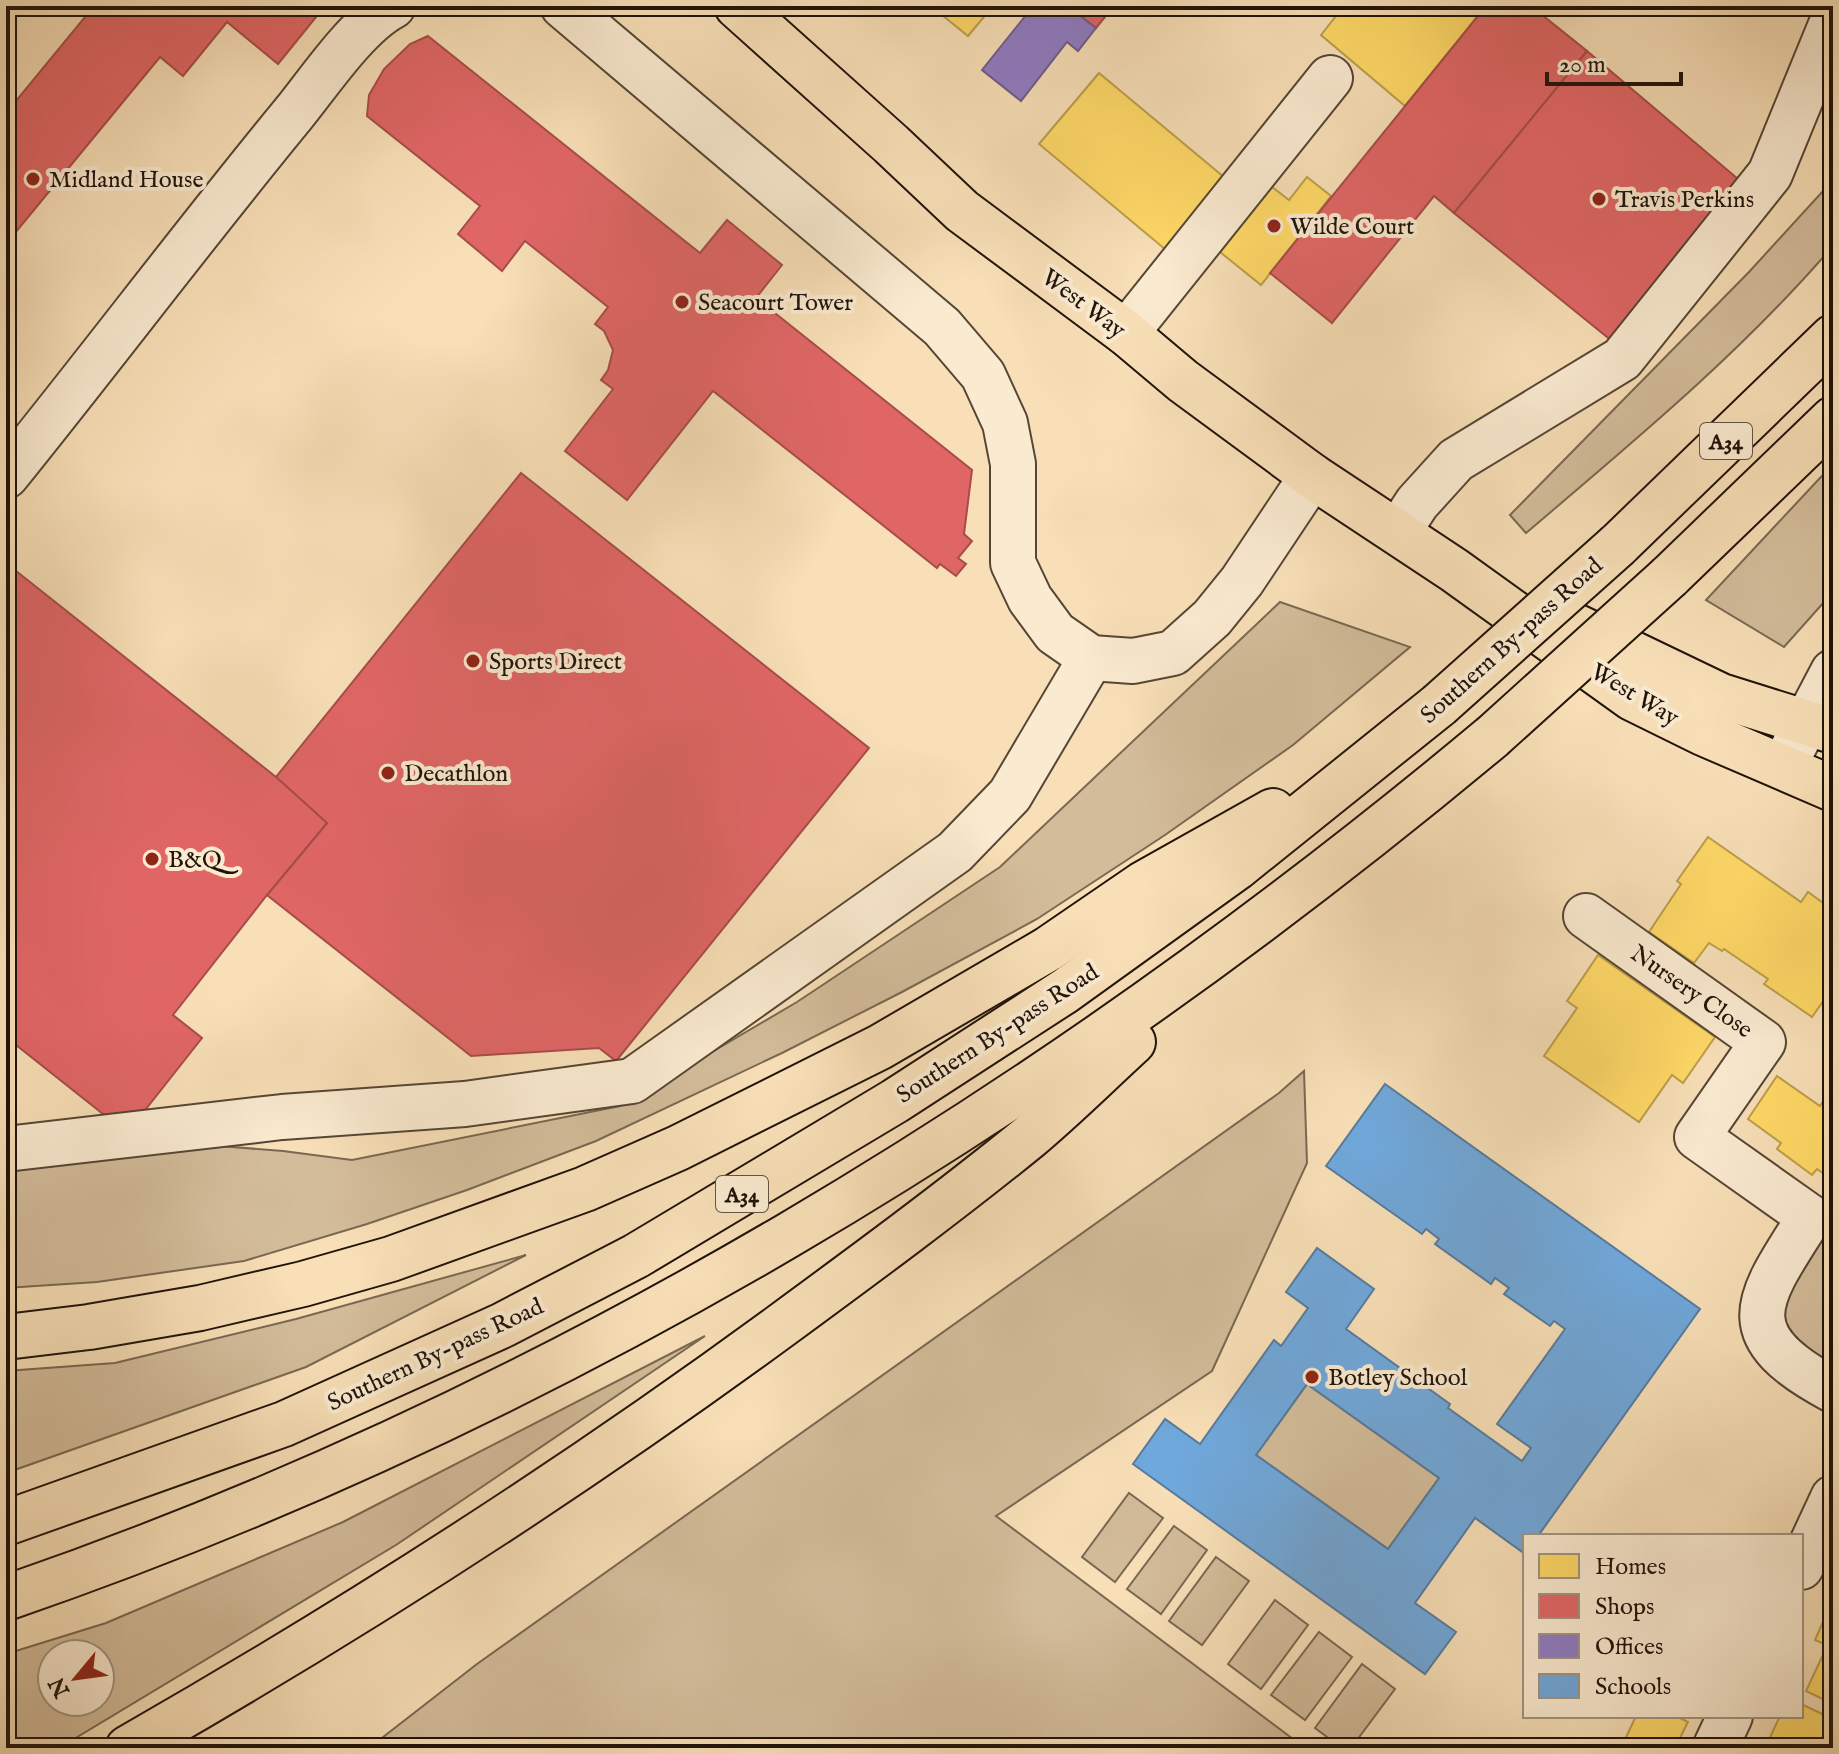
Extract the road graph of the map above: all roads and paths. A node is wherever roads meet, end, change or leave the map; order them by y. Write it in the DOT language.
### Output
graph roads {
  1 [pos="393,6"];
  2 [pos="563,6"];
  3 [pos="737,6"];
  4 [pos="1833,20"];
  5 [pos="1330,78"];
  6 [pos="1126,333"];
  7 [pos="1833,337"];
  8 [pos="1833,419"];
  9 [pos="13,453"];
  10 [pos="1312,476"];
  11 [pos="1398,532"];
  12 [pos="1454,570"];
  13 [pos="1091,658"];
  14 [pos="1833,672"];
  15 [pos="1820,726"];
  16 [pos="1391,745"];
  17 [pos="1783,767"];
  18 [pos="1833,789"];
  19 [pos="1279,907"];
  20 [pos="1586,916"];
  21 [pos="6,1149"];
  22 [pos="6,1337"];
  23 [pos="1833,1390"];
  24 [pos="1833,1498"];
  25 [pos="15,1520"];
  26 [pos="1803,1563"];
  27 [pos="6,1598"];
  28 [pos="1729,1718"];
  29 [pos="128,1748"];
  30 [pos="1715,1748"];
  1 -- 9 [label="street"];
  2 -- 13 [label="street"];
  3 -- 6 [label="main road, West Way"];
  4 -- 11 [label="street"];
  5 -- 6 [label="street"];
  6 -- 10 [label="main road, West Way"];
  7 -- 16 [label="main road, Southern By-pass Road / A34, bridge"];
  8 -- 19 [label="main road, A34, bridge"];
  10 -- 11 [label="main road, West Way"];
  10 -- 13 [label="street"];
  11 -- 12 [label="main road, West Way"];
  12 -- 15 [label="main road, West Way"];
  12 -- 17 [label="main road, West Way"];
  13 -- 21 [label="street"];
  14 -- 15 [label="street"];
  15 -- 17 [label="street"];
  16 -- 22 [label="main road"];
  16 -- 25 [label="main road, Southern By-pass Road / A34"];
  17 -- 18 [label="main road, West Way"];
  19 -- 27 [label="main road, A34"];
  19 -- 29 [label="main road"];
  20 -- 23 [label="street, Nursery Close"];
  24 -- 26 [label="street"];
  28 -- 30 [label="street"];
}
